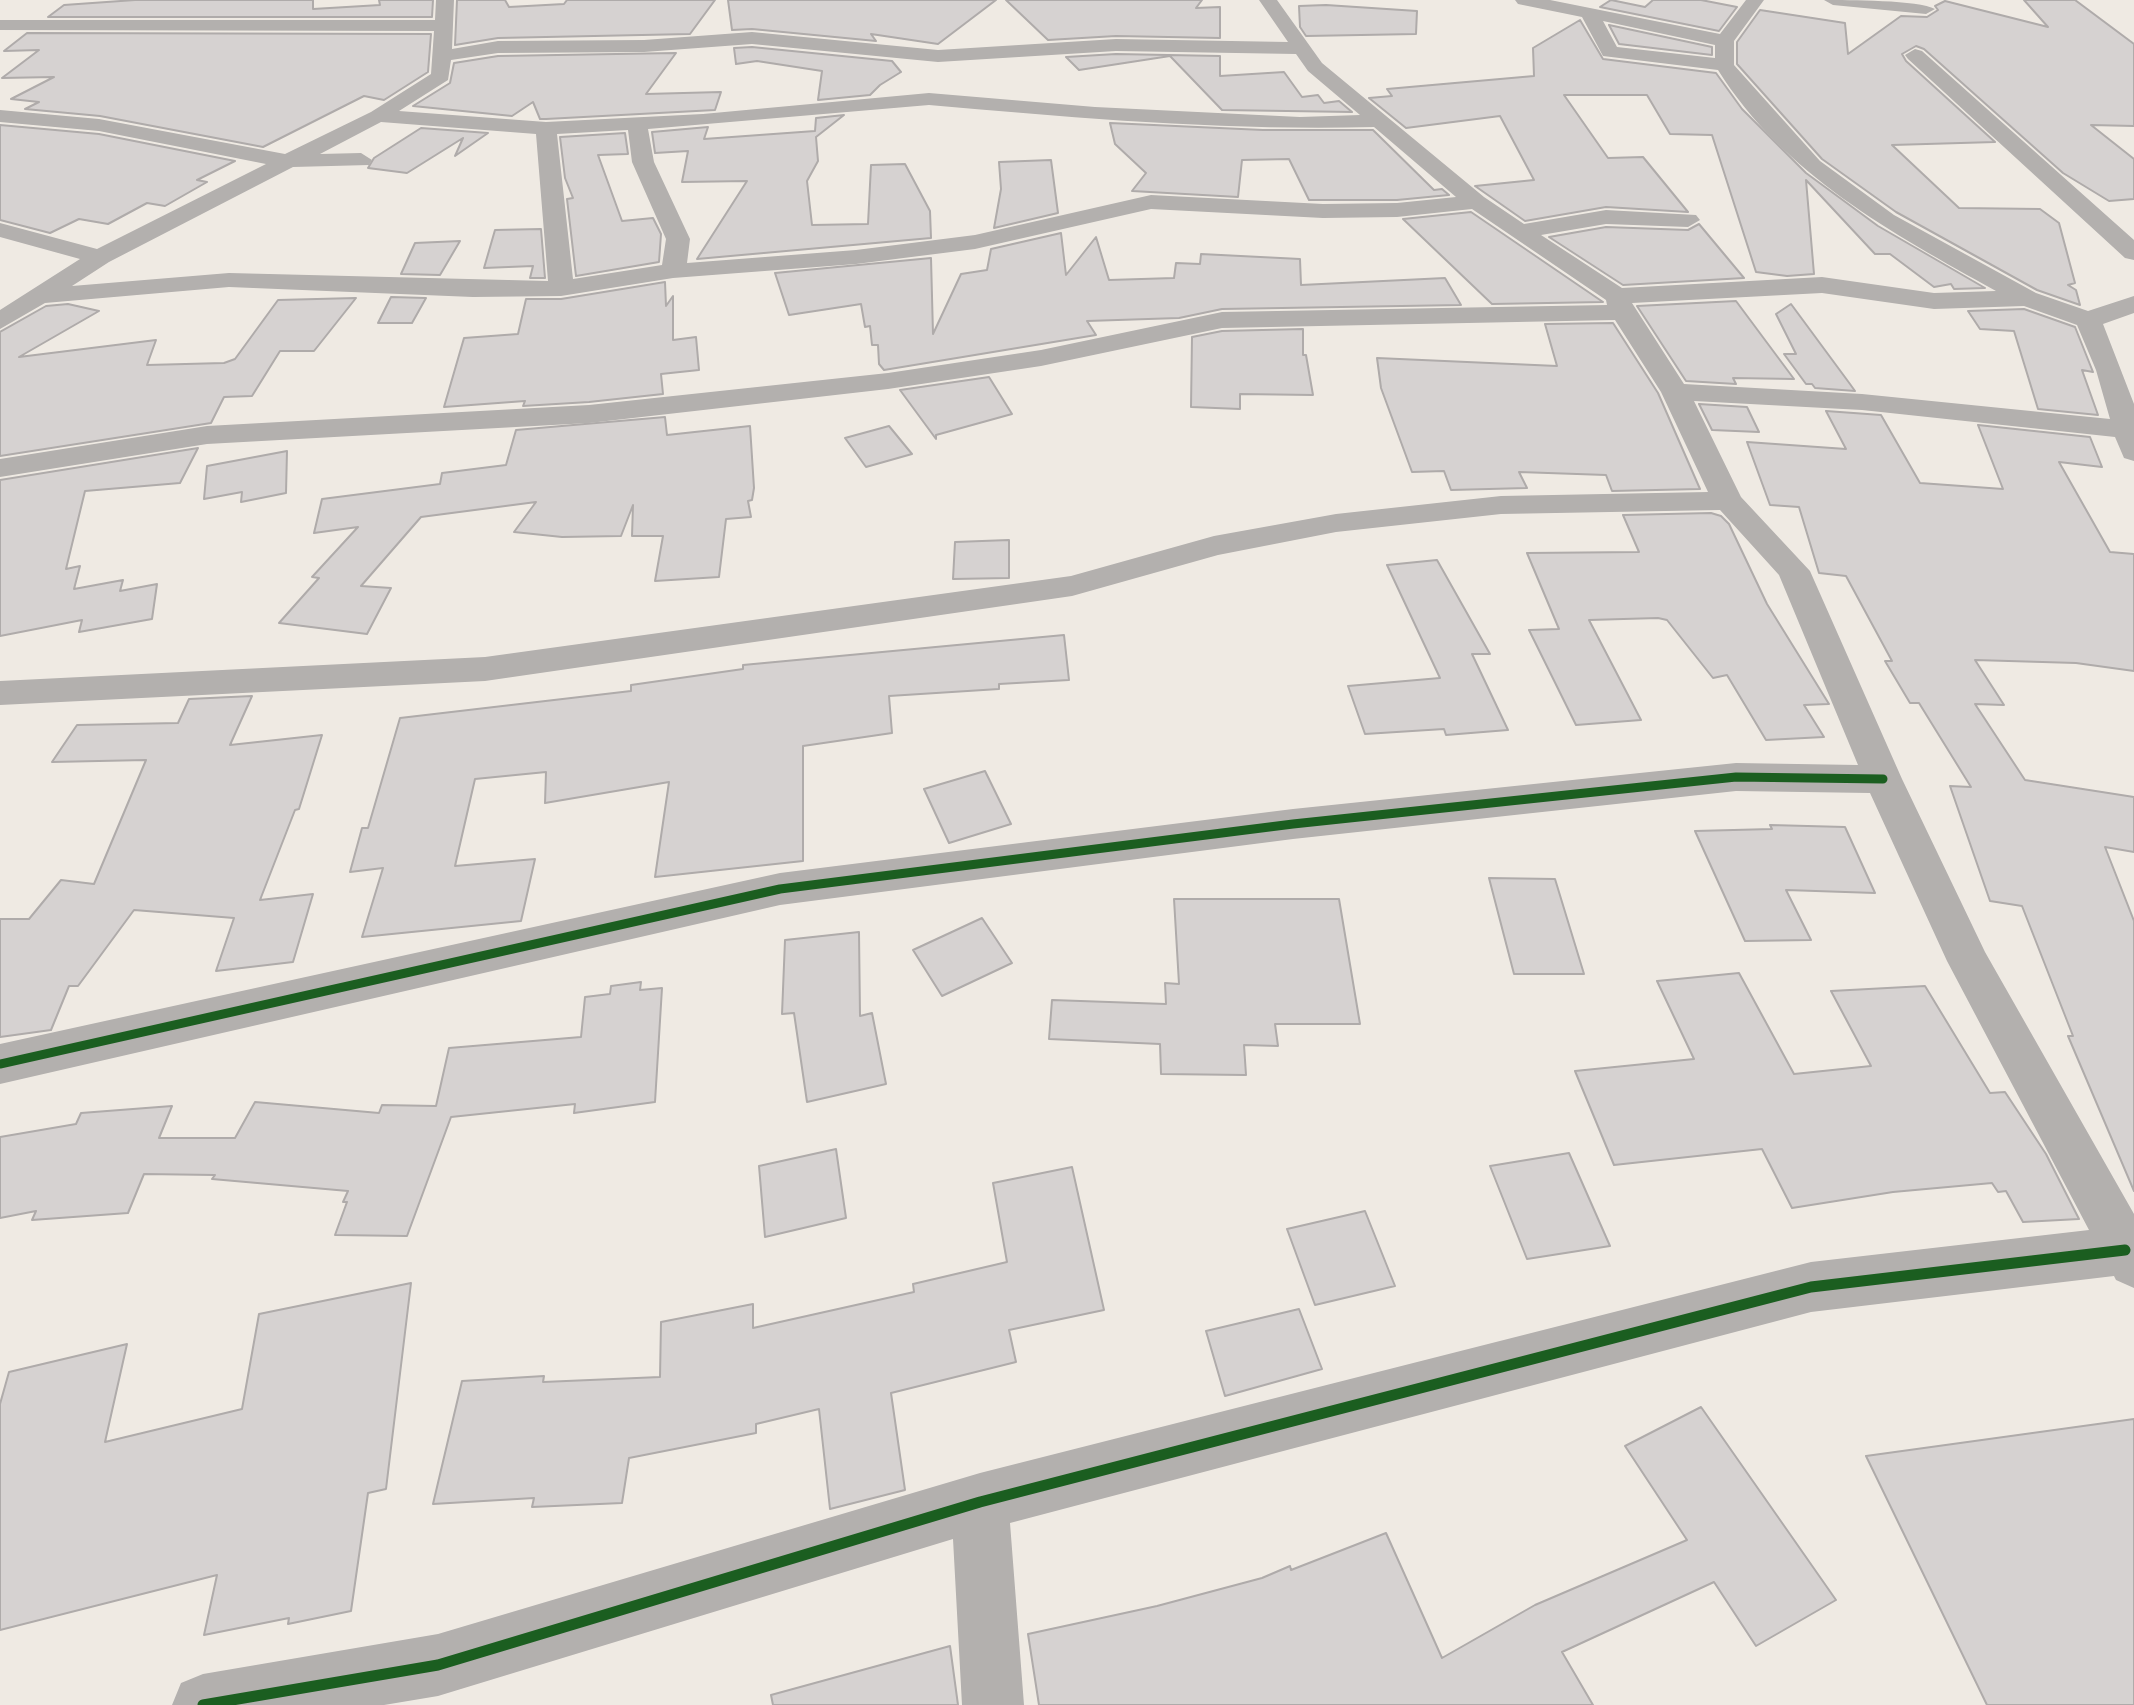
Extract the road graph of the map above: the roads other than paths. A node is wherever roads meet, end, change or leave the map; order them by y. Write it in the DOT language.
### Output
graph roads {
  1 [pos="445,0"];
  2 [pos="1268,0"];
  3 [pos="1524,0"];
  4 [pos="1755,0"];
  5 [pos="1833,0"];
  6 [pos="1865,5"];
  7 [pos="1926,9"];
  8 [pos="1590,15"];
  9 [pos="1907,17"];
  10 [pos="0,25"];
  11 [pos="443,26"];
  12 [pos="1725,41"];
  13 [pos="1300,48"];
  14 [pos="1915,55"];
  15 [pos="441,56"];
  16 [pos="1724,65"];
  17 [pos="0,116"];
  18 [pos="378,116"];
  19 [pos="1380,121"];
  20 [pos="637,123"];
  21 [pos="546,128"];
  22 [pos="361,160"];
  23 [pos="285,161"];
  24 [pos="1476,202"];
  25 [pos="1688,220"];
  26 [pos="0,230"];
  27 [pos="1522,231"];
  28 [pos="2134,253"];
  29 [pos="100,257"];
  30 [pos="673,271"];
  31 [pos="561,288"];
  32 [pos="40,296"];
  33 [pos="2027,298"];
  34 [pos="1620,304"];
  35 [pos="2134,304"];
  36 [pos="2088,320"];
  37 [pos="0,321"];
  38 [pos="1675,392"];
  39 [pos="2131,437"];
  40 [pos="0,468"];
  41 [pos="1728,501"];
  42 [pos="0,693"];
  43 [pos="1883,779"];
  44 [pos="0,1064"];
  45 [pos="2129,1257"];
  46 [pos="980,1502"];
  47 [pos="203,1705"];
  48 [pos="993,1705"];
  1 -- 11 [label="street"];
  2 -- 13 [label="street"];
  3 -- 8 [label="street"];
  4 -- 12 [label="street"];
  5 -- 6 [label="street"];
  6 -- 7 [label="street"];
  6 -- 9 [label="street"];
  8 -- 12 [label="street"];
  8 -- 16 [label="street"];
  10 -- 11 [label="street"];
  11 -- 15 [label="street"];
  12 -- 16 [label="street"];
  13 -- 15 [label="street"];
  13 -- 19 [label="street"];
  14 -- 28 [label="street"];
  15 -- 18 [label="street"];
  16 -- 33 [label="street"];
  17 -- 23 [label="street"];
  18 -- 21 [label="street"];
  18 -- 23 [label="street"];
  19 -- 20 [label="street"];
  19 -- 24 [label="street"];
  20 -- 21 [label="street"];
  20 -- 30 [label="street"];
  21 -- 31 [label="street"];
  22 -- 23 [label="street"];
  23 -- 29 [label="street"];
  24 -- 27 [label="street"];
  24 -- 30 [label="street"];
  25 -- 27 [label="street"];
  26 -- 29 [label="street"];
  27 -- 34 [label="street"];
  29 -- 32 [label="street"];
  30 -- 31 [label="street"];
  31 -- 32 [label="street"];
  32 -- 37 [label="street"];
  33 -- 34 [label="street"];
  33 -- 36 [label="street"];
  34 -- 38 [label="street"];
  34 -- 40 [label="street"];
  35 -- 36 [label="street"];
  36 -- 39 [label="street"];
  38 -- 39 [label="street"];
  38 -- 41 [label="street"];
  41 -- 42 [label="street"];
  41 -- 43 [label="street"];
  43 -- 44 [label="street"];
  43 -- 45 [label="street"];
  45 -- 46 [label="street"];
  46 -- 47 [label="street"];
  46 -- 48 [label="street"];
}
